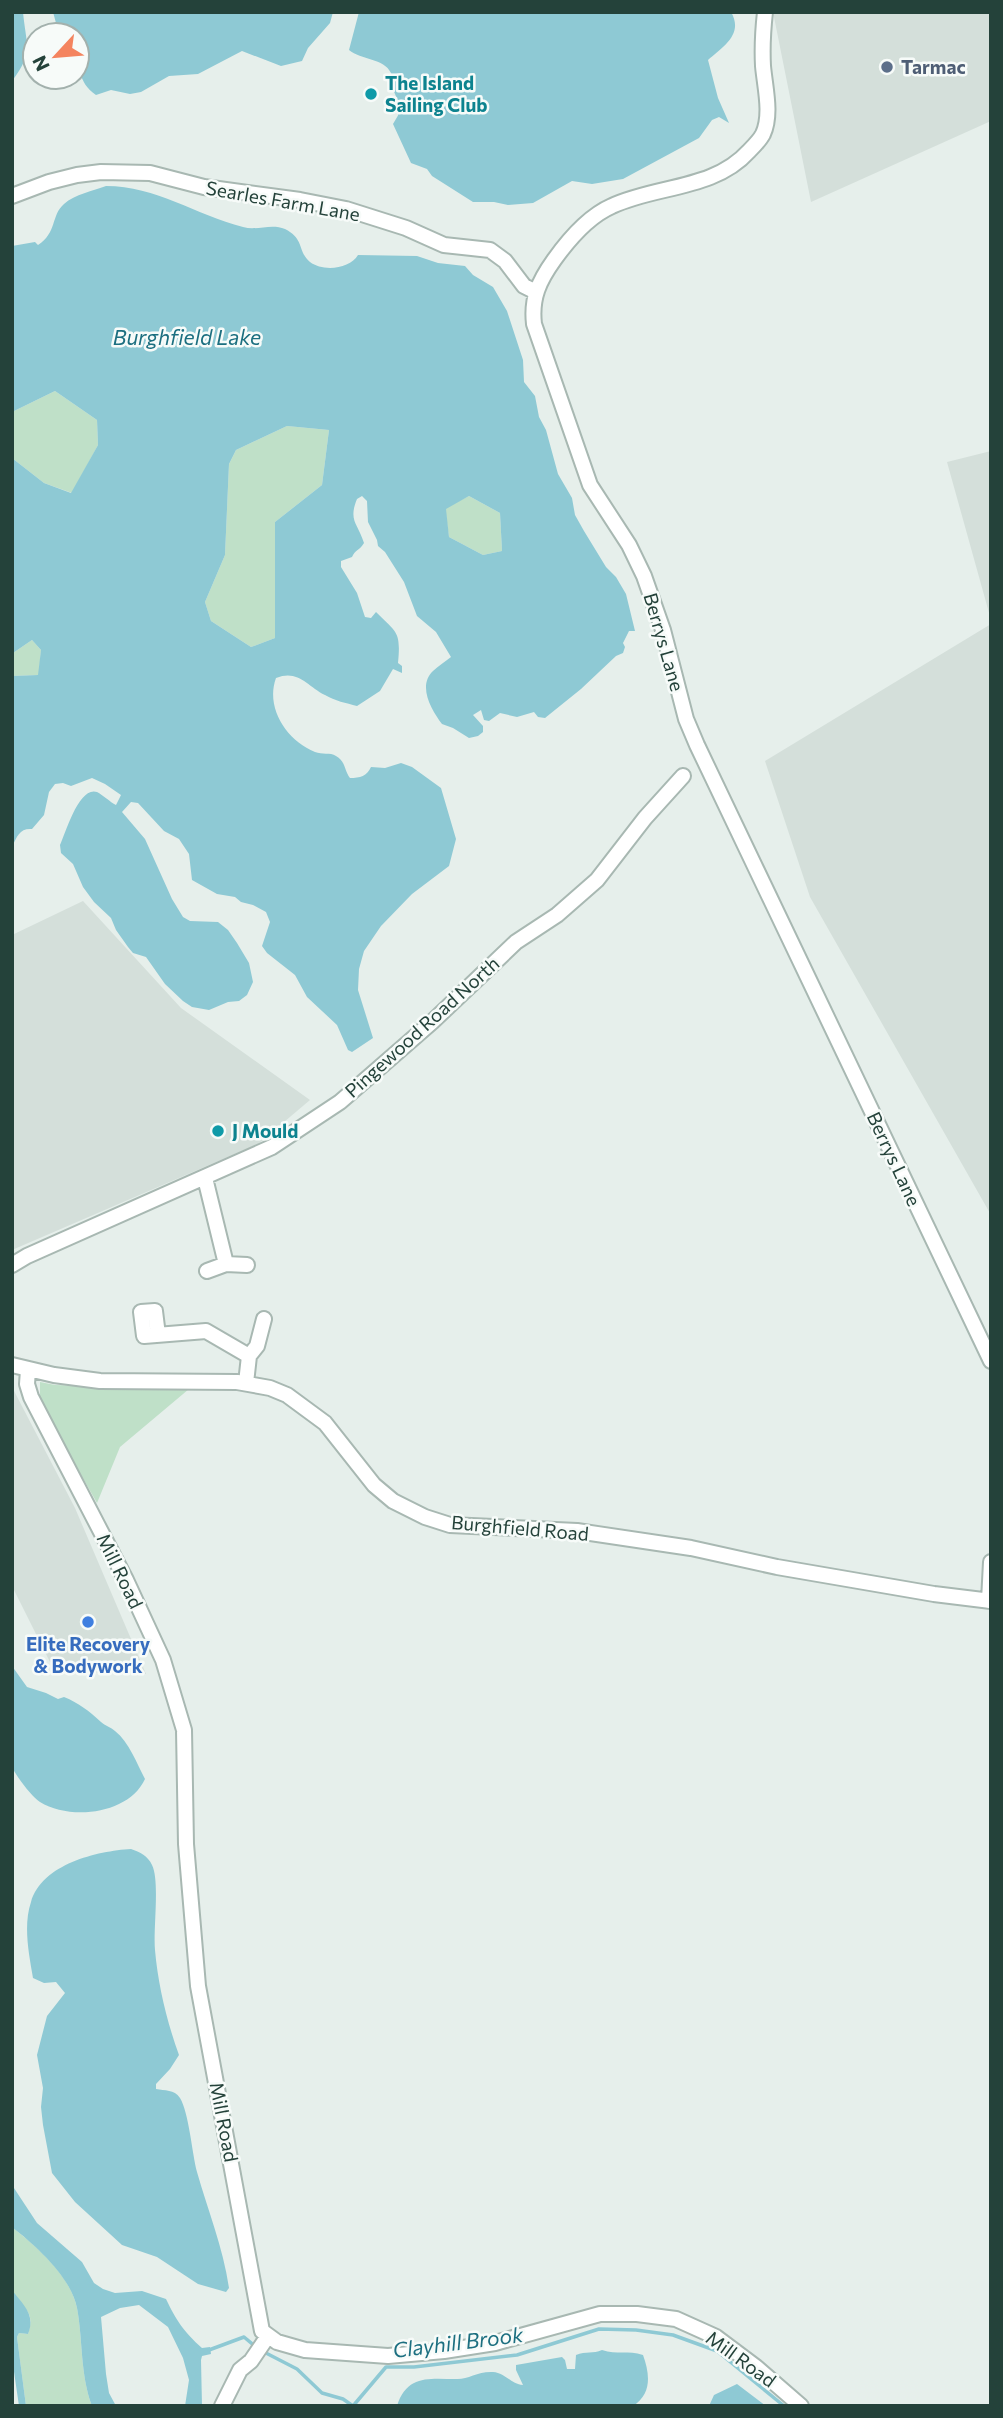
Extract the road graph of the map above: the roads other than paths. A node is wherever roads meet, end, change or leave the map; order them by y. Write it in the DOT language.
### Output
graph roads {
  1 [pos="765,12"];
  2 [pos="12,196"];
  3 [pos="536,292"];
  4 [pos="681,783"];
  5 [pos="205,1178"];
  6 [pos="226,1264"];
  7 [pos="12,1265"];
  8 [pos="247,1265"];
  9 [pos="207,1270"];
  10 [pos="264,1319"];
  11 [pos="158,1335"];
  12 [pos="248,1356"];
  13 [pos="991,1361"];
  14 [pos="12,1365"];
  15 [pos="28,1370"];
  16 [pos="246,1383"];
  17 [pos="991,1562"];
  18 [pos="990,1601"];
  19 [pos="268,2336"];
  20 [pos="222,2406"];
  21 [pos="802,2406"];
  1 -- 3 [label="street, Berrys Lane"];
  2 -- 3 [label="street, Searles Farm Lane"];
  3 -- 13 [label="street, Berrys Lane"];
  4 -- 5 [label="street, Pingewood Road North"];
  5 -- 6 [label="street"];
  5 -- 7 [label="street, Pingewood Road North"];
  6 -- 8 [label="street"];
  6 -- 9 [label="street"];
  10 -- 12 [label="street"];
  11 -- 12 [label="street"];
  12 -- 16 [label="street"];
  14 -- 15 [label="street, Burghfield Road"];
  15 -- 16 [label="street, Burghfield Road"];
  15 -- 19 [label="street, Mill Road"];
  16 -- 18 [label="street, Burghfield Road"];
  17 -- 18 [label="street"];
  19 -- 20 [label="street"];
  19 -- 21 [label="street, Mill Road"];
}
